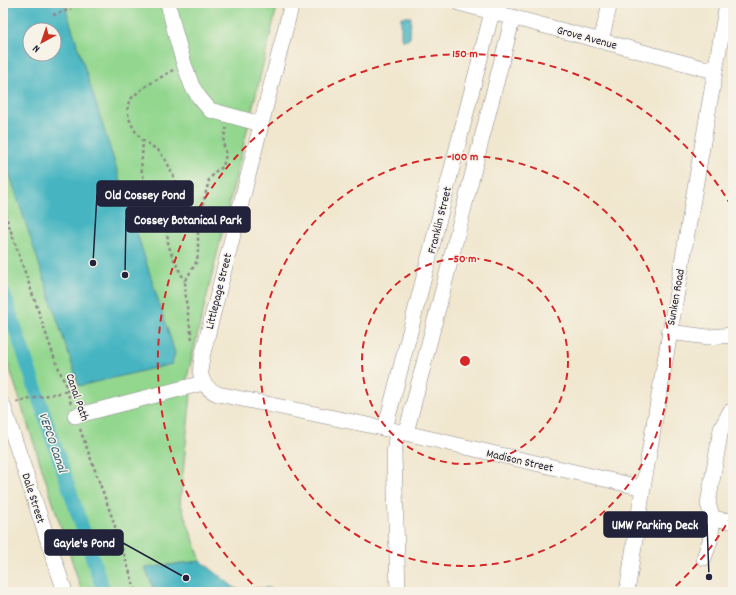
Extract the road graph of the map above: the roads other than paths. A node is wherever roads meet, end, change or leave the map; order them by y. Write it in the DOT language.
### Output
graph roads {
  1 [pos="168,3"];
  2 [pos="292,3"];
  3 [pos="459,3"];
  4 [pos="610,3"];
  5 [pos="727,3"];
  6 [pos="503,12"];
  7 [pos="601,41"];
  8 [pos="714,71"];
  9 [pos="261,124"];
  10 [pos="669,332"];
  11 [pos="733,334"];
  12 [pos="203,382"];
  13 [pos="3,405"];
  14 [pos="733,410"];
  15 [pos="75,416"];
  16 [pos="396,431"];
  17 [pos="643,488"];
  18 [pos="713,518"];
  19 [pos="733,519"];
  20 [pos="704,558"];
  21 [pos="65,592"];
  22 [pos="398,592"];
  23 [pos="627,592"];
  1 -- 9 [label="street"];
  2 -- 9 [label="street, Littlepage Street"];
  3 -- 6 [label="street, Grove Avenue"];
  4 -- 7 [label="street"];
  5 -- 8 [label="street, Sunken Road"];
  6 -- 7 [label="street, Grove Avenue"];
  6 -- 16 [label="street, Franklin Street"];
  6 -- 16 [label="street, Franklin Street"];
  7 -- 8 [label="street, Grove Avenue"];
  8 -- 10 [label="street, Sunken Road"];
  9 -- 12 [label="street, Littlepage Street"];
  10 -- 11 [label="street"];
  10 -- 17 [label="street, Sunken Road"];
  12 -- 15 [label="street"];
  12 -- 16 [label="street"];
  13 -- 21 [label="street, Dale Street"];
  14 -- 18 [label="street"];
  16 -- 17 [label="street, Madison Street"];
  16 -- 22 [label="street, Franklin Street"];
  17 -- 23 [label="street, Sunken Road"];
  18 -- 19 [label="street"];
  18 -- 20 [label="street"];
}
